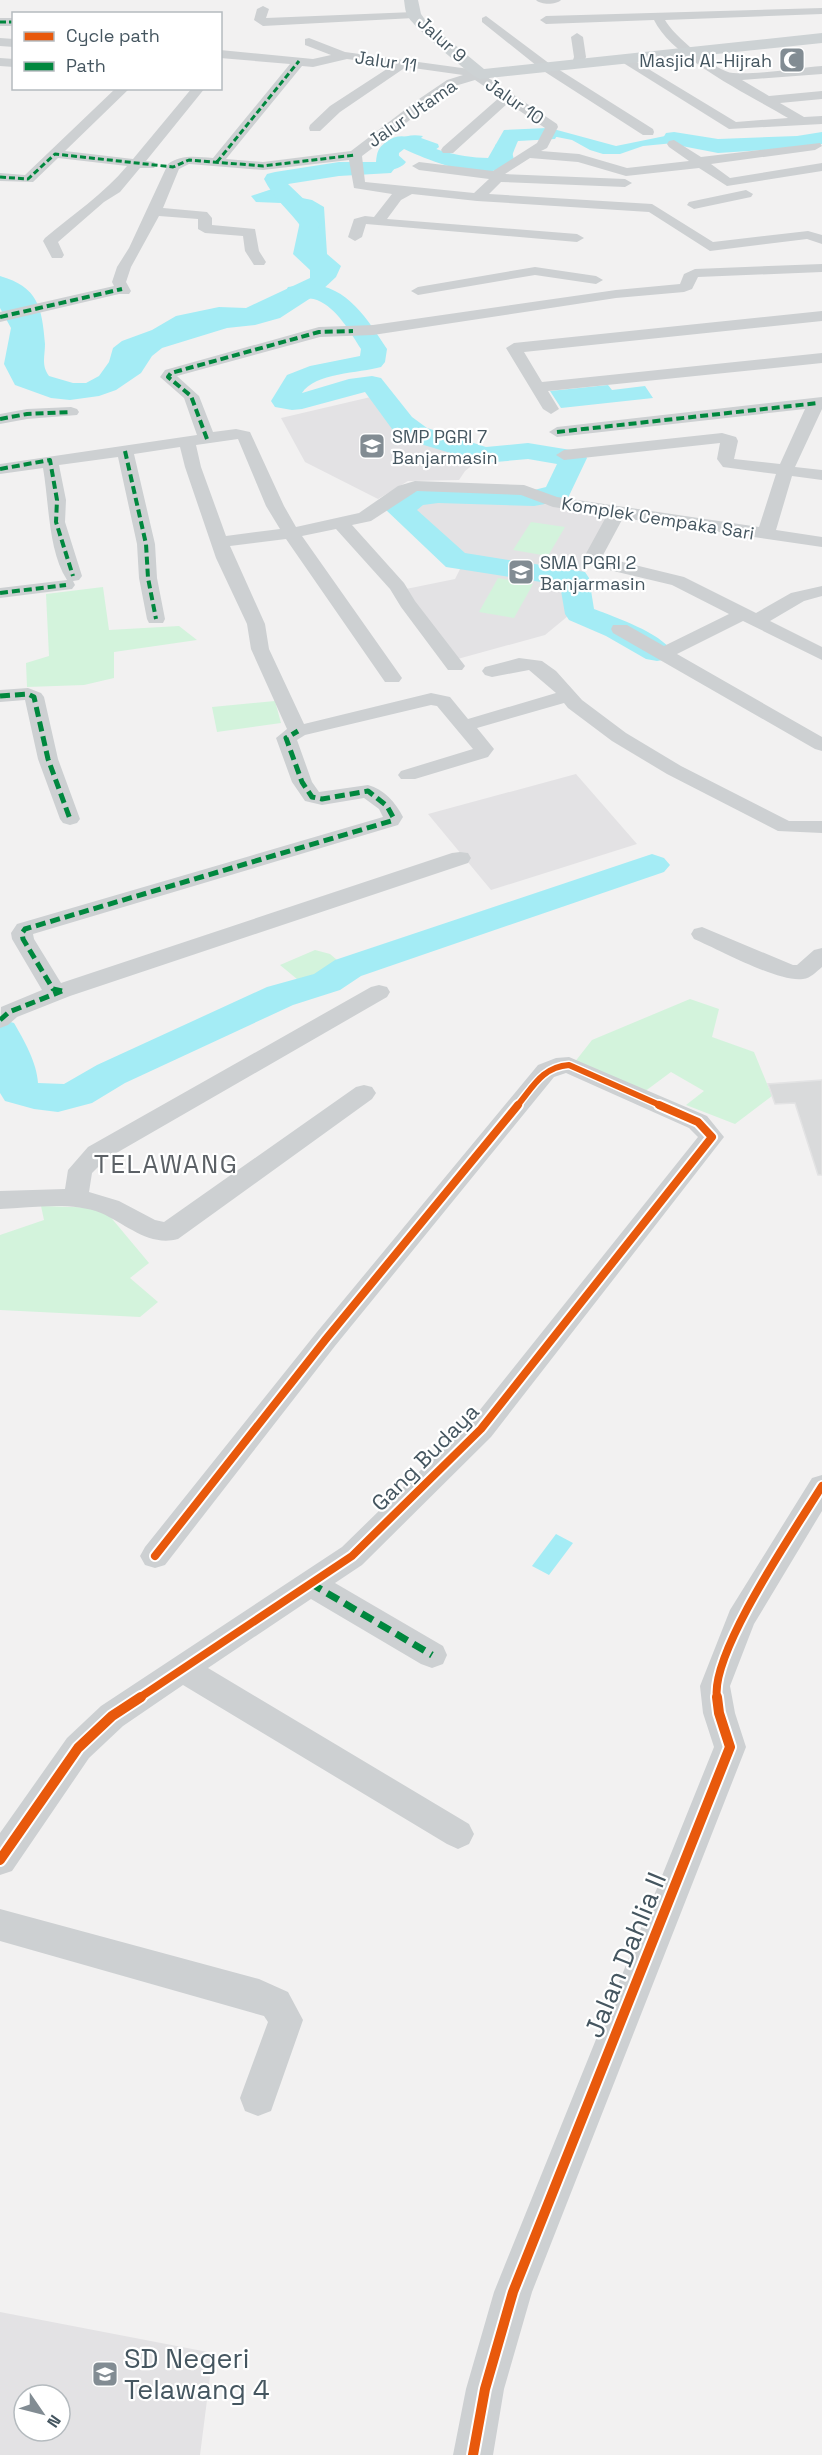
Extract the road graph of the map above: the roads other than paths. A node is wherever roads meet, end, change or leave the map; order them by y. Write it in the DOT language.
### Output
graph roads {
  1 [pos="542,0"];
  2 [pos="555,0"];
  3 [pos="412,8"];
  4 [pos="263,9"];
  5 [pos="822,12"];
  6 [pos="658,17"];
  7 [pos="486,20"];
  8 [pos="546,20"];
  9 [pos="577,37"];
  10 [pos="822,38"];
  11 [pos="309,42"];
  12 [pos="686,51"];
  13 [pos="342,56"];
  14 [pos="223,57"];
  15 [pos="622,58"];
  16 [pos="299,61"];
  17 [pos="578,63"];
  18 [pos="402,64"];
  19 [pos="546,67"];
  20 [pos="822,70"];
  21 [pos="480,74"];
  22 [pos="730,76"];
  23 [pos="122,90"];
  24 [pos="197,90"];
  25 [pos="822,95"];
  26 [pos="508,97"];
  27 [pos="768,100"];
  28 [pos="822,120"];
  29 [pos="803,122"];
  30 [pos="315,128"];
  31 [pos="648,132"];
  32 [pos="674,144"];
  33 [pos="814,146"];
  34 [pos="448,150"];
  35 [pos="55,154"];
  36 [pos="525,154"];
  37 [pos="217,162"];
  38 [pos="134,163"];
  39 [pos="698,163"];
  40 [pos="356,164"];
  41 [pos="419,166"];
  42 [pos="173,167"];
  43 [pos="822,167"];
  44 [pos="0,177"];
  45 [pos="498,177"];
  46 [pos="727,182"];
  47 [pos="625,183"];
  48 [pos="403,191"];
  49 [pos="477,197"];
  50 [pos="694,206"];
  51 [pos="154,212"];
  52 [pos="378,222"];
  53 [pos="817,236"];
  54 [pos="355,237"];
  55 [pos="57,255"];
  56 [pos="259,262"];
  57 [pos="822,268"];
  58 [pos="596,280"];
  59 [pos="418,291"];
  60 [pos="611,295"];
  61 [pos="5,315"];
  62 [pos="822,316"];
  63 [pos="733,324"];
  64 [pos="822,358"];
  65 [pos="765,364"];
  66 [pos="538,387"];
  67 [pos="551,409"];
  68 [pos="818,410"];
  69 [pos="71,412"];
  70 [pos="0,419"];
  71 [pos="557,432"];
  72 [pos="207,439"];
  73 [pos="187,441"];
  74 [pos="124,451"];
  75 [pos="564,455"];
  76 [pos="50,460"];
  77 [pos="0,469"];
  78 [pos="785,471"];
  79 [pos="822,476"];
  80 [pos="616,512"];
  81 [pos="340,523"];
  82 [pos="291,533"];
  83 [pos="766,534"];
  84 [pos="219,542"];
  85 [pos="822,542"];
  86 [pos="822,591"];
  87 [pos="0,593"];
  88 [pos="751,617"];
  89 [pos="156,619"];
  90 [pos="620,629"];
  91 [pos="663,654"];
  92 [pos="822,654"];
  93 [pos="455,666"];
  94 [pos="492,671"];
  95 [pos="392,678"];
  96 [pos="570,695"];
  97 [pos="0,696"];
  98 [pos="464,726"];
  99 [pos="298,731"];
  100 [pos="822,745"];
  101 [pos="408,775"];
  102 [pos="70,819"];
  103 [pos="822,827"];
  104 [pos="460,858"];
  105 [pos="702,934"];
  106 [pos="822,955"];
  107 [pos="62,991"];
  108 [pos="379,992"];
  109 [pos="0,1020"];
  110 [pos="364,1093"];
  111 [pos="76,1198"];
  112 [pos="0,1200"];
  113 [pos="822,1486"];
  114 [pos="155,1556"];
  115 [pos="310,1583"];
  116 [pos="432,1655"];
  117 [pos="184,1670"];
  118 [pos="9,1831"];
  119 [pos="458,1834"];
  120 [pos="0,1860"];
  121 [pos="0,1925"];
  122 [pos="258,2098"];
  123 [pos="473,2455"];
  1 -- 2 [label="street"];
  3 -- 4 [label="street"];
  3 -- 21 [label="street, Jalur 9"];
  5 -- 6 [label="street"];
  6 -- 8 [label="street"];
  6 -- 12 [label="street"];
  7 -- 19 [label="street"];
  9 -- 17 [label="street"];
  10 -- 12 [label="street"];
  11 -- 13 [label="street"];
  12 -- 15 [label="street"];
  12 -- 22 [label="street"];
  13 -- 16 [label="street, Jalur 11"];
  13 -- 18 [label="street, Jalur 11"];
  14 -- 16 [label="street, Jalur 11"];
  15 -- 17 [label="street"];
  15 -- 29 [label="street"];
  16 -- 37 [label="street"];
  17 -- 19 [label="street"];
  18 -- 21 [label="street, Jalur 11"];
  18 -- 30 [label="street"];
  19 -- 21 [label="street"];
  19 -- 31 [label="street"];
  20 -- 22 [label="street"];
  21 -- 26 [label="street, Jalur 10"];
  21 -- 40 [label="street, Jalur Utama"];
  22 -- 27 [label="street"];
  23 -- 35 [label="street"];
  24 -- 38 [label="street"];
  25 -- 27 [label="street"];
  26 -- 34 [label="street"];
  26 -- 36 [label="street, Jalur 10"];
  27 -- 29 [label="street"];
  28 -- 29 [label="street"];
  32 -- 39 [label="street"];
  33 -- 39 [label="street"];
  35 -- 38 [label="street"];
  35 -- 44 [label="street"];
  36 -- 39 [label="street"];
  36 -- 45 [label="street"];
  37 -- 40 [label="street"];
  37 -- 42 [label="street"];
  38 -- 42 [label="street"];
  38 -- 55 [label="street"];
  39 -- 46 [label="street"];
  40 -- 48 [label="street"];
  41 -- 45 [label="street"];
  42 -- 51 [label="street"];
  43 -- 46 [label="street"];
  45 -- 47 [label="street"];
  45 -- 49 [label="street"];
  46 -- 50 [label="street"];
  48 -- 49 [label="street"];
  48 -- 52 [label="street"];
  49 -- 53 [label="street"];
  51 -- 56 [label="street"];
  51 -- 61 [label="street"];
  52 -- 54 [label="street"];
  52 -- 58 [label="street"];
  57 -- 60 [label="street"];
  58 -- 59 [label="street"];
  58 -- 60 [label="street"];
  60 -- 72 [label="street"];
  62 -- 63 [label="street"];
  63 -- 65 [label="street"];
  63 -- 66 [label="street"];
  64 -- 65 [label="street"];
  65 -- 66 [label="street"];
  66 -- 67 [label="street"];
  68 -- 71 [label="street"];
  68 -- 78 [label="street"];
  69 -- 70 [label="street"];
  72 -- 73 [label="street"];
  72 -- 82 [label="street"];
  73 -- 74 [label="street"];
  73 -- 84 [label="street"];
  74 -- 76 [label="street"];
  74 -- 89 [label="street"];
  75 -- 78 [label="street"];
  76 -- 77 [label="street"];
  76 -- 87 [label="street"];
  78 -- 79 [label="street"];
  78 -- 83 [label="street"];
  80 -- 81 [label="street, Komplek Cempaka Sari"];
  80 -- 83 [label="street, Komplek Cempaka Sari"];
  80 -- 88 [label="street"];
  81 -- 82 [label="street, Komplek Cempaka Sari"];
  81 -- 93 [label="street"];
  82 -- 84 [label="street, Komplek Cempaka Sari"];
  82 -- 95 [label="street"];
  83 -- 85 [label="street, Komplek Cempaka Sari"];
  84 -- 99 [label="street"];
  86 -- 88 [label="street"];
  88 -- 91 [label="street"];
  88 -- 92 [label="street"];
  90 -- 91 [label="street"];
  91 -- 100 [label="street"];
  94 -- 96 [label="street"];
  96 -- 98 [label="street"];
  96 -- 103 [label="street"];
  97 -- 102 [label="street"];
  98 -- 99 [label="street"];
  98 -- 101 [label="street"];
  99 -- 107 [label="street"];
  104 -- 107 [label="street"];
  105 -- 106 [label="street"];
  107 -- 109 [label="street"];
  108 -- 111 [label="street"];
  110 -- 111 [label="street"];
  111 -- 112 [label="street"];
  113 -- 123 [label="street, Jalan Dahlia II"];
  114 -- 115 [label="street, Gang Budaya"];
  115 -- 116 [label="street"];
  115 -- 117 [label="street, Gang Budaya"];
  117 -- 118 [label="street, Gang Budaya"];
  117 -- 119 [label="street"];
  118 -- 120 [label="street, Gang Budaya"];
  121 -- 122 [label="street"];
}
